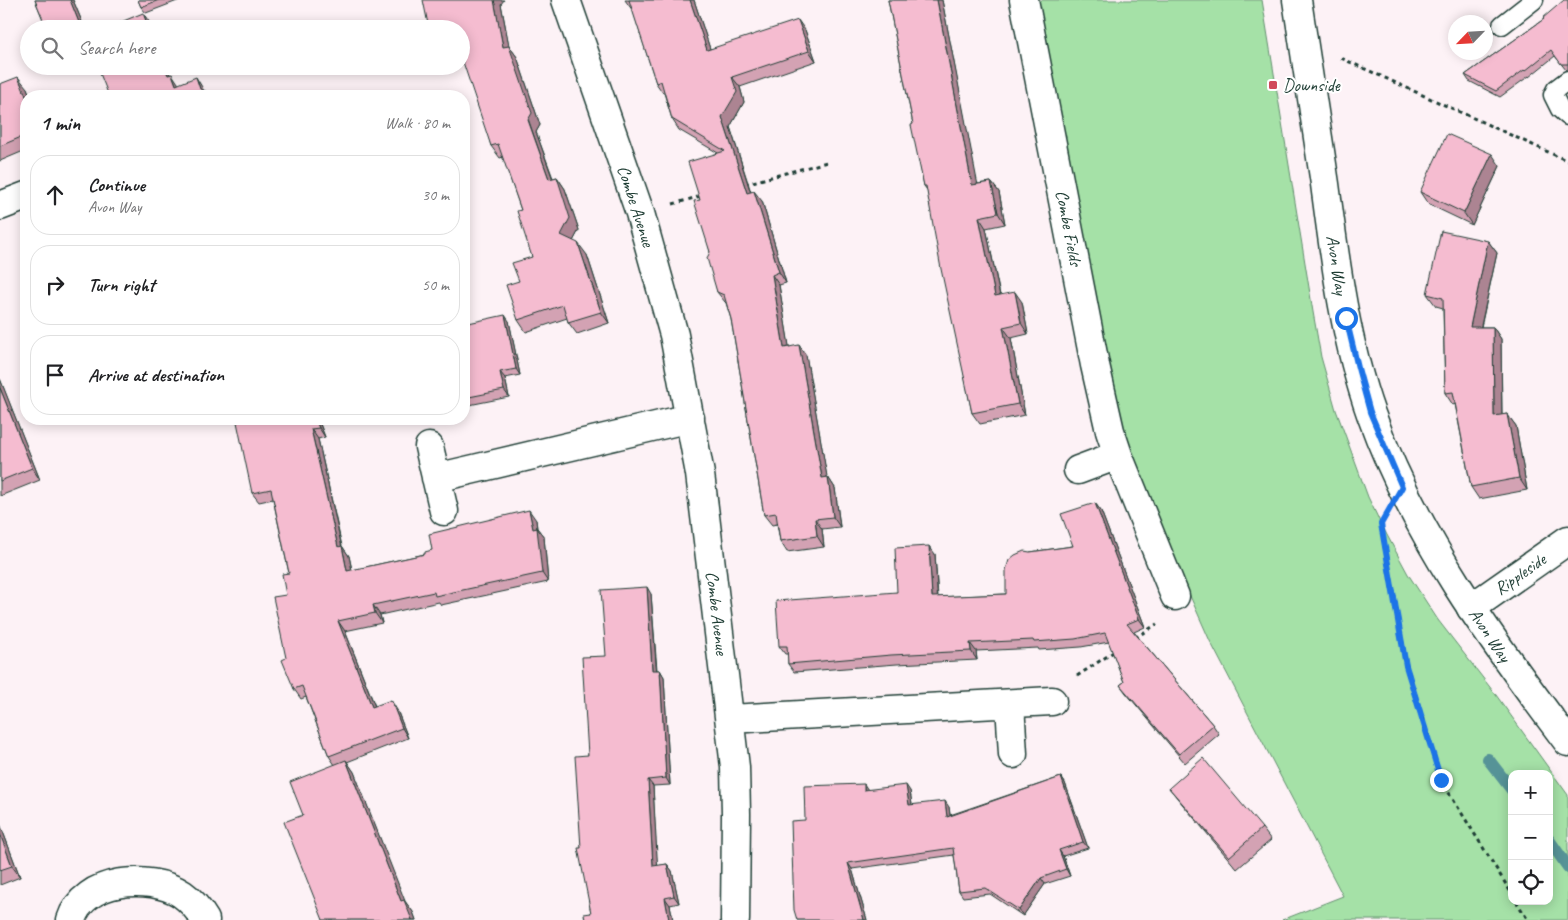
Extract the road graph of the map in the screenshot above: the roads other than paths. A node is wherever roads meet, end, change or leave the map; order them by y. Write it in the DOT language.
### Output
graph roads {
  1 [pos="566,0"];
  2 [pos="1024,0"];
  3 [pos="1297,0"];
  4 [pos="1534,0"];
  5 [pos="1502,25"];
  6 [pos="1568,80"];
  7 [pos="1568,116"];
  8 [pos="20,198"];
  9 [pos="0,206"];
  10 [pos="690,418"];
  11 [pos="429,447"];
  12 [pos="1118,455"];
  13 [pos="1078,470"];
  14 [pos="436,478"];
  15 [pos="444,511"];
  16 [pos="1568,540"];
  17 [pos="1169,608"];
  18 [pos="1471,608"];
  19 [pos="1052,701"];
  20 [pos="1010,704"];
  21 [pos="730,719"];
  22 [pos="1568,742"];
  23 [pos="1013,754"];
  24 [pos="71,920"];
  25 [pos="205,920"];
  26 [pos="735,920"];
  1 -- 10 [label="street, Combe Avenue"];
  2 -- 12 [label="street, Combe Fields"];
  3 -- 18 [label="street, Avon Way"];
  4 -- 5 [label="lane"];
  6 -- 7 [label="lane"];
  8 -- 9 [label="street"];
  10 -- 14 [label="street"];
  10 -- 21 [label="street, Combe Avenue"];
  11 -- 14 [label="street"];
  12 -- 13 [label="street"];
  12 -- 17 [label="street, Combe Fields"];
  14 -- 15 [label="street"];
  16 -- 18 [label="street, Rippleside"];
  18 -- 22 [label="street, Avon Way"];
  19 -- 20 [label="street"];
  20 -- 21 [label="street"];
  20 -- 23 [label="street"];
  21 -- 26 [label="street, Combe Avenue"];
  24 -- 25 [label="street"];
}
